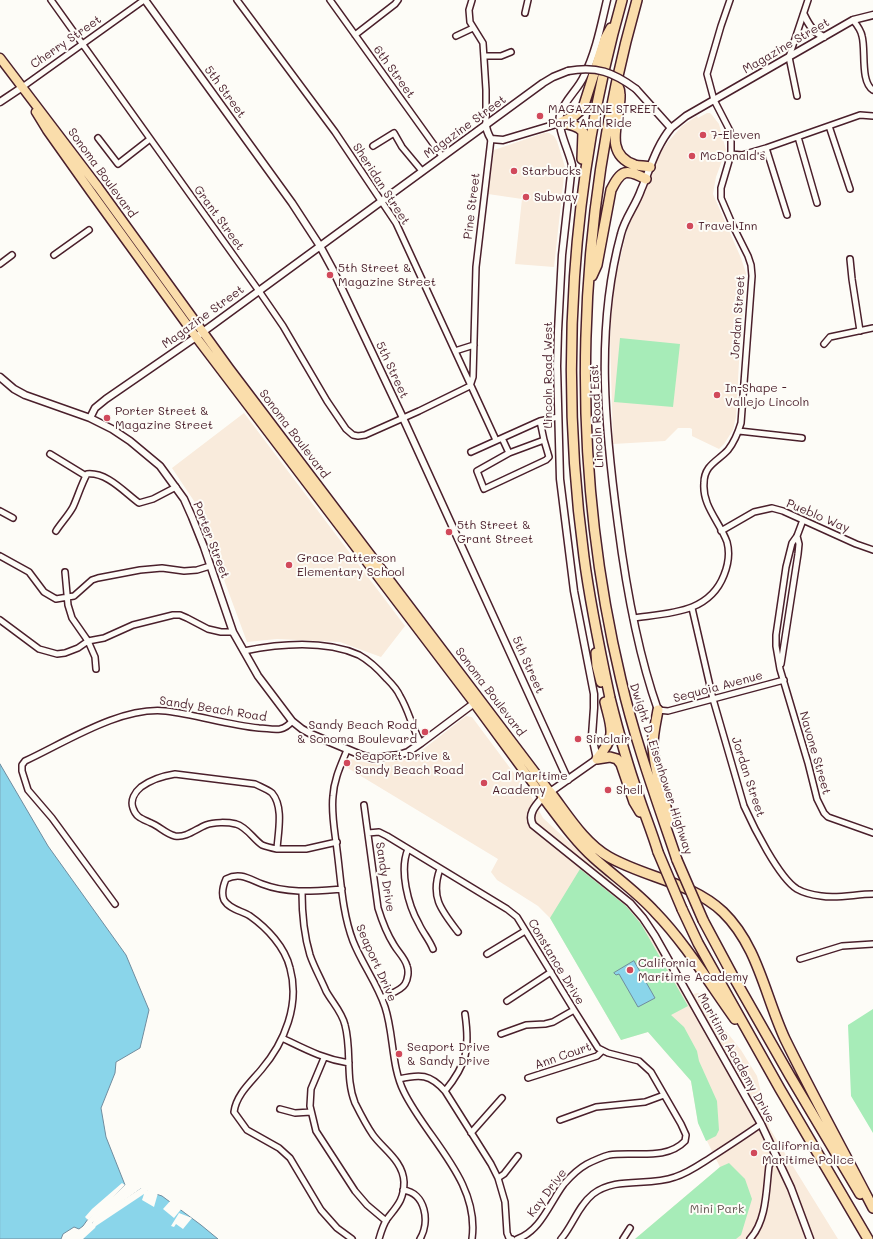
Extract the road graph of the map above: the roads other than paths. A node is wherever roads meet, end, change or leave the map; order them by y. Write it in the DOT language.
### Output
graph roads {
  1 [pos="51,0"];
  2 [pos="144,0"];
  3 [pos="237,0"];
  4 [pos="330,0"];
  5 [pos="398,0"];
  6 [pos="472,0"];
  7 [pos="528,0"];
  8 [pos="607,0"];
  9 [pos="622,0"];
  10 [pos="637,0"];
  11 [pos="730,0"];
  12 [pos="808,0"];
  13 [pos="525,12"];
  14 [pos="804,15"];
  15 [pos="873,15"];
  16 [pos="616,20"];
  17 [pos="853,20"];
  18 [pos="473,28"];
  19 [pos="355,35"];
  20 [pos="456,36"];
  21 [pos="824,37"];
  22 [pos="83,44"];
  23 [pos="511,52"];
  24 [pos="484,56"];
  25 [pos="790,57"];
  26 [pos="0,58"];
  27 [pos="616,81"];
  28 [pos="21,88"];
  29 [pos="873,90"];
  30 [pos="797,96"];
  31 [pos="714,100"];
  32 [pos="0,102"];
  33 [pos="873,116"];
  34 [pos="560,123"];
  35 [pos="486,124"];
  36 [pos="829,126"];
  37 [pos="671,128"];
  38 [pos="798,137"];
  39 [pos="98,138"];
  40 [pos="150,139"];
  41 [pos="491,139"];
  42 [pos="373,146"];
  43 [pos="766,148"];
  44 [pos="731,154"];
  45 [pos="442,156"];
  46 [pos="650,167"];
  47 [pos="422,171"];
  48 [pos="585,173"];
  49 [pos="646,179"];
  50 [pos="850,189"];
  51 [pos="382,201"];
  52 [pos="817,203"];
  53 [pos="787,215"];
  54 [pos="89,230"];
  55 [pos="320,246"];
  56 [pos="12,255"];
  57 [pos="54,255"];
  58 [pos="850,259"];
  59 [pos="0,264"];
  60 [pos="588,287"];
  61 [pos="259,291"];
  62 [pos="873,328"];
  63 [pos="202,331"];
  64 [pos="860,331"];
  65 [pos="196,337"];
  66 [pos="824,344"];
  67 [pos="474,345"];
  68 [pos="455,351"];
  69 [pos="0,377"];
  70 [pos="470,386"];
  71 [pos="558,417"];
  72 [pos="90,418"];
  73 [pos="403,418"];
  74 [pos="540,421"];
  75 [pos="739,432"];
  76 [pos="502,438"];
  77 [pos="802,438"];
  78 [pos="496,440"];
  79 [pos="544,440"];
  80 [pos="471,452"];
  81 [pos="509,453"];
  82 [pos="50,454"];
  83 [pos="86,476"];
  84 [pos="176,487"];
  85 [pos="0,511"];
  86 [pos="13,518"];
  87 [pos="803,520"];
  88 [pos="56,531"];
  89 [pos="721,531"];
  90 [pos="797,536"];
  91 [pos="873,550"];
  92 [pos="0,556"];
  93 [pos="210,566"];
  94 [pos="65,572"];
  95 [pos="67,598"];
  96 [pos="692,608"];
  97 [pos="633,618"];
  98 [pos="0,620"];
  99 [pos="595,630"];
  100 [pos="232,632"];
  101 [pos="88,641"];
  102 [pos="244,650"];
  103 [pos="96,669"];
  104 [pos="780,669"];
  105 [pos="784,680"];
  106 [pos="713,699"];
  107 [pos="477,701"];
  108 [pos="658,710"];
  109 [pos="292,721"];
  110 [pos="421,743"];
  111 [pos="347,750"];
  112 [pos="597,759"];
  113 [pos="568,780"];
  114 [pos="547,795"];
  115 [pos="364,805"];
  116 [pos="652,833"];
  117 [pos="873,833"];
  118 [pos="368,834"];
  119 [pos="336,842"];
  120 [pos="277,849"];
  121 [pos="408,849"];
  122 [pos="677,860"];
  123 [pos="440,869"];
  124 [pos="342,889"];
  125 [pos="302,892"];
  126 [pos="873,894"];
  127 [pos="115,904"];
  128 [pos="525,931"];
  129 [pos="458,932"];
  130 [pos="873,944"];
  131 [pos="433,949"];
  132 [pos="487,954"];
  133 [pos="800,959"];
  134 [pos="551,972"];
  135 [pos="382,998"];
  136 [pos="507,1000"];
  137 [pos="574,1010"];
  138 [pos="465,1014"];
  139 [pos="501,1034"];
  140 [pos="282,1038"];
  141 [pos="602,1051"];
  142 [pos="760,1054"];
  143 [pos="324,1058"];
  144 [pos="349,1063"];
  145 [pos="528,1078"];
  146 [pos="399,1079"];
  147 [pos="445,1091"];
  148 [pos="664,1095"];
  149 [pos="502,1098"];
  150 [pos="280,1109"];
  151 [pos="311,1112"];
  152 [pos="560,1120"];
  153 [pos="761,1124"];
  154 [pos="471,1133"];
  155 [pos="518,1156"];
  156 [pos="777,1157"];
  157 [pos="498,1178"];
  158 [pos="403,1190"];
  159 [pos="873,1208"];
  160 [pos="873,1214"];
  161 [pos="386,1220"];
  162 [pos="630,1228"];
  163 [pos="352,1239"];
  164 [pos="379,1239"];
  165 [pos="420,1239"];
  166 [pos="472,1239"];
  167 [pos="512,1239"];
  168 [pos="517,1239"];
  169 [pos="561,1239"];
  170 [pos="623,1239"];
  171 [pos="750,1239"];
  172 [pos="810,1239"];
  173 [pos="868,1239"];
  1 -- 22 [label="street, Grant Street"];
  2 -- 22 [label="street, Cherry Street"];
  2 -- 55 [label="street, 5th Street"];
  3 -- 51 [label="street, Sheridan Street"];
  4 -- 19 [label="street, 6th Street"];
  5 -- 19 [label="street"];
  6 -- 18 [label="street"];
  7 -- 13 [label="street"];
  8 -- 34 [label="street"];
  9 -- 16 [label="highway"];
  10 -- 27 [label="highway, Dwight D. Eisenhower Highway"];
  11 -- 31 [label="street, Jordan Street"];
  12 -- 14 [label="street"];
  14 -- 21 [label="street"];
  14 -- 25 [label="street"];
  15 -- 17 [label="street, Magazine Street"];
  16 -- 34 [label="highway"];
  16 -- 48 [label="highway"];
  17 -- 21 [label="street, Magazine Street"];
  17 -- 29 [label="street"];
  18 -- 20 [label="street"];
  18 -- 24 [label="street, Pine Street"];
  19 -- 45 [label="street, 6th Street"];
  21 -- 25 [label="street, Magazine Street"];
  22 -- 28 [label="street, Cherry Street"];
  22 -- 40 [label="street, Grant Street"];
  23 -- 24 [label="street"];
  24 -- 35 [label="street, Pine Street"];
  25 -- 30 [label="street"];
  25 -- 31 [label="street, Magazine Street"];
  26 -- 28 [label="main road, Sonoma Boulevard"];
  27 -- 46 [label="highway"];
  27 -- 60 [label="highway, Dwight D. Eisenhower Highway"];
  28 -- 32 [label="street, Cherry Street"];
  28 -- 63 [label="main road, Sonoma Boulevard"];
  28 -- 65 [label="main road, Sonoma Boulevard"];
  31 -- 37 [label="street, Magazine Street"];
  31 -- 44 [label="street, Jordan Street"];
  33 -- 36 [label="street"];
  34 -- 41 [label="street"];
  34 -- 48 [label="highway"];
  34 -- 71 [label="street, Lincoln Road West"];
  35 -- 37 [label="street, Magazine Street, bridge"];
  35 -- 41 [label="street, Pine Street"];
  35 -- 45 [label="street, Magazine Street"];
  36 -- 38 [label="street"];
  36 -- 50 [label="street"];
  37 -- 46 [label="street, Lincoln Road East"];
  38 -- 43 [label="street"];
  38 -- 52 [label="street"];
  39 -- 40 [label="street"];
  40 -- 61 [label="street, Grant Street"];
  41 -- 67 [label="street, Pine Street"];
  42 -- 47 [label="street"];
  43 -- 44 [label="street"];
  43 -- 53 [label="street"];
  44 -- 75 [label="street, Jordan Street"];
  45 -- 47 [label="street, Magazine Street"];
  46 -- 49 [label="street, Lincoln Road East"];
  47 -- 51 [label="street, Magazine Street"];
  48 -- 99 [label="highway"];
  49 -- 60 [label="highway"];
  49 -- 97 [label="street, Lincoln Road East"];
  51 -- 55 [label="street, Magazine Street"];
  51 -- 68 [label="street, Sheridan Street"];
  54 -- 57 [label="street"];
  55 -- 61 [label="street, Magazine Street"];
  55 -- 73 [label="street, 5th Street"];
  56 -- 59 [label="street"];
  58 -- 64 [label="street"];
  60 -- 122 [label="highway, Dwight D. Eisenhower Highway"];
  61 -- 63 [label="street, Magazine Street"];
  61 -- 73 [label="street, Grant Street"];
  62 -- 64 [label="street"];
  63 -- 65 [label="street, Magazine Street"];
  63 -- 107 [label="main road, Sonoma Boulevard"];
  64 -- 66 [label="street"];
  65 -- 72 [label="street, Magazine Street"];
  65 -- 107 [label="main road, Sonoma Boulevard"];
  67 -- 68 [label="street"];
  67 -- 70 [label="street, Pine Street"];
  68 -- 70 [label="street, Sheridan Street"];
  69 -- 72 [label="street, Porter Street"];
  70 -- 73 [label="street, Grant Street"];
  70 -- 78 [label="street, Sheridan Street"];
  71 -- 74 [label="street"];
  71 -- 112 [label="street, Lincoln Road West"];
  72 -- 84 [label="street, Porter Street"];
  73 -- 113 [label="street, 5th Street"];
  74 -- 76 [label="street"];
  74 -- 79 [label="street"];
  75 -- 77 [label="street"];
  75 -- 89 [label="street, Jordan Street"];
  76 -- 78 [label="street"];
  76 -- 81 [label="street"];
  78 -- 80 [label="street"];
  79 -- 81 [label="street"];
  79 -- 81 [label="street"];
  82 -- 83 [label="street"];
  83 -- 84 [label="street"];
  83 -- 88 [label="street"];
  84 -- 93 [label="street, Porter Street"];
  85 -- 86 [label="street"];
  87 -- 89 [label="street, Pueblo Way"];
  87 -- 90 [label="street, Navone Street"];
  87 -- 91 [label="street, Pueblo Way"];
  89 -- 96 [label="street"];
  90 -- 104 [label="street, Navone Street"];
  90 -- 104 [label="street, Navone Street"];
  92 -- 95 [label="street"];
  93 -- 95 [label="street"];
  93 -- 100 [label="street, Porter Street"];
  94 -- 95 [label="street"];
  95 -- 101 [label="street"];
  96 -- 97 [label="street"];
  96 -- 106 [label="street, Jordan Street"];
  97 -- 108 [label="street, Lincoln Road East"];
  98 -- 101 [label="street"];
  99 -- 112 [label="highway"];
  99 -- 116 [label="highway"];
  100 -- 101 [label="street"];
  100 -- 102 [label="street, Porter Street"];
  101 -- 103 [label="street"];
  102 -- 109 [label="street, Porter Street"];
  102 -- 110 [label="street"];
  104 -- 105 [label="street, Navone Street"];
  105 -- 106 [label="street, Sequoia Avenue"];
  105 -- 117 [label="street, Navone Street"];
  106 -- 108 [label="street, Sequoia Avenue"];
  106 -- 126 [label="street, Jordan Street"];
  107 -- 110 [label="street"];
  107 -- 114 [label="main road, Sonoma Boulevard"];
  108 -- 122 [label="highway"];
  109 -- 111 [label="street"];
  109 -- 127 [label="street, Sandy Beach Road"];
  110 -- 111 [label="street"];
  111 -- 119 [label="street, Seaport Drive"];
  112 -- 113 [label="street, Maritime Academy Drive"];
  112 -- 116 [label="highway"];
  113 -- 114 [label="street, Maritime Academy Drive"];
  114 -- 142 [label="highway"];
  114 -- 153 [label="street, Maritime Academy Drive"];
  114 -- 159 [label="highway"];
  115 -- 118 [label="street"];
  116 -- 142 [label="highway, bridge"];
  118 -- 121 [label="street, Constance Drive"];
  118 -- 135 [label="street, Sandy Drive"];
  119 -- 120 [label="street"];
  119 -- 124 [label="street, Seaport Drive"];
  120 -- 120 [label="street"];
  121 -- 123 [label="street, Constance Drive"];
  121 -- 131 [label="street"];
  122 -- 160 [label="highway, Dwight D. Eisenhower Highway, bridge"];
  123 -- 128 [label="street, Constance Drive"];
  123 -- 129 [label="street"];
  124 -- 125 [label="street"];
  124 -- 135 [label="street, Seaport Drive"];
  125 -- 140 [label="street"];
  125 -- 144 [label="street"];
  128 -- 132 [label="street"];
  128 -- 134 [label="street, Constance Drive"];
  130 -- 133 [label="street"];
  134 -- 136 [label="street"];
  134 -- 137 [label="street, Constance Drive"];
  135 -- 146 [label="street, Seaport Drive"];
  137 -- 139 [label="street"];
  137 -- 141 [label="street, Constance Drive"];
  138 -- 147 [label="street"];
  140 -- 143 [label="street"];
  140 -- 163 [label="street"];
  141 -- 145 [label="street, Ann Court"];
  141 -- 148 [label="street"];
  142 -- 173 [label="highway"];
  143 -- 144 [label="street"];
  143 -- 151 [label="street"];
  144 -- 158 [label="street"];
  146 -- 147 [label="street"];
  146 -- 166 [label="street, Seaport Drive"];
  147 -- 154 [label="street"];
  148 -- 152 [label="street"];
  148 -- 168 [label="street, Kay Drive"];
  149 -- 154 [label="street"];
  150 -- 151 [label="street"];
  151 -- 161 [label="street"];
  153 -- 156 [label="street, Maritime Academy Drive"];
  153 -- 169 [label="street"];
  154 -- 157 [label="street"];
  155 -- 157 [label="street"];
  156 -- 171 [label="street"];
  156 -- 172 [label="street, Maritime Academy Drive"];
  157 -- 167 [label="street"];
  158 -- 161 [label="street"];
  158 -- 165 [label="street"];
  161 -- 164 [label="street"];
  162 -- 170 [label="street"];
}
